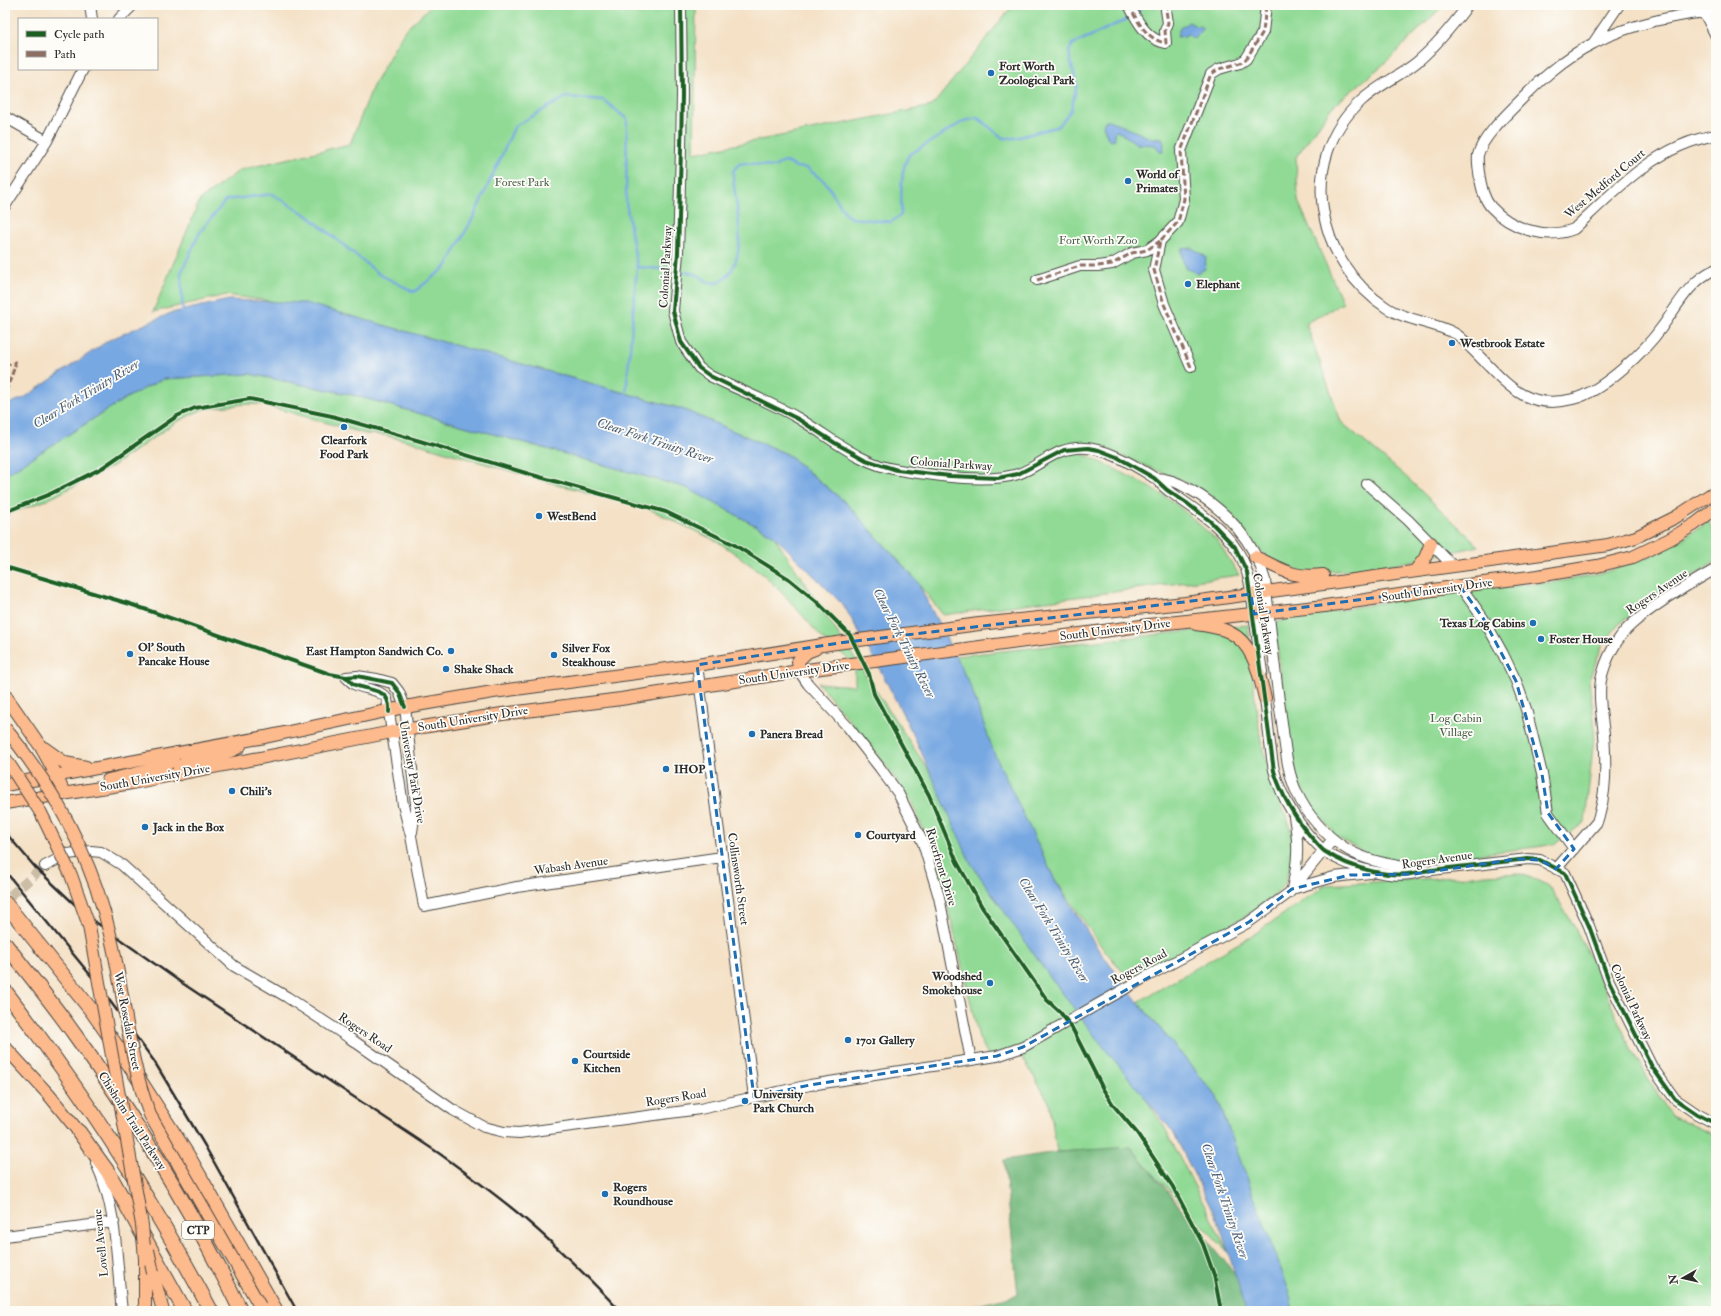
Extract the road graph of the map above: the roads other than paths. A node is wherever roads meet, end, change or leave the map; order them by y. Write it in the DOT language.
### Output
graph roads {
  1 [pos="90,5"];
  2 [pos="133,5"];
  3 [pos="681,5"];
  4 [pos="1129,5"];
  5 [pos="1169,5"];
  6 [pos="1266,5"];
  7 [pos="1468,5"];
  8 [pos="1620,5"];
  9 [pos="1699,8"];
  10 [pos="1716,10"];
  11 [pos="92,18"];
  12 [pos="120,18"];
  13 [pos="1716,36"];
  14 [pos="1594,42"];
  15 [pos="82,70"];
  16 [pos="5,116"];
  17 [pos="1716,134"];
  18 [pos="47,141"];
  19 [pos="5,206"];
  20 [pos="1160,241"];
  21 [pos="1716,269"];
  22 [pos="1037,280"];
  23 [pos="1191,367"];
  24 [pos="1154,478"];
  25 [pos="1367,484"];
  26 [pos="1716,492"];
  27 [pos="1716,508"];
  28 [pos="1431,543"];
  29 [pos="1255,557"];
  30 [pos="1453,566"];
  31 [pos="1716,569"];
  32 [pos="1415,572"];
  33 [pos="1390,575"];
  34 [pos="1460,586"];
  35 [pos="1266,592"];
  36 [pos="1251,594"];
  37 [pos="1268,612"];
  38 [pos="1254,614"];
  39 [pos="1181,622"];
  40 [pos="834,643"];
  41 [pos="697,665"];
  42 [pos="799,671"];
  43 [pos="700,687"];
  44 [pos="7,697"];
  45 [pos="1265,698"];
  46 [pos="405,708"];
  47 [pos="389,712"];
  48 [pos="5,728"];
  49 [pos="408,730"];
  50 [pos="392,732"];
  51 [pos="247,740"];
  52 [pos="41,747"];
  53 [pos="176,753"];
  54 [pos="5,758"];
  55 [pos="109,767"];
  56 [pos="180,774"];
  57 [pos="57,776"];
  58 [pos="5,786"];
  59 [pos="97,789"];
  60 [pos="64,794"];
  61 [pos="9,803"];
  62 [pos="1294,816"];
  63 [pos="411,836"];
  64 [pos="1333,839"];
  65 [pos="1574,849"];
  66 [pos="1323,850"];
  67 [pos="722,858"];
  68 [pos="44,866"];
  69 [pos="1556,869"];
  70 [pos="1423,872"];
  71 [pos="1378,873"];
  72 [pos="1292,889"];
  73 [pos="7,899"];
  74 [pos="424,906"];
  75 [pos="5,944"];
  76 [pos="5,991"];
  77 [pos="5,1047"];
  78 [pos="971,1060"];
  79 [pos="754,1096"];
  80 [pos="1716,1124"];
  81 [pos="79,1132"];
  82 [pos="114,1222"];
  83 [pos="142,1225"];
  84 [pos="5,1236"];
  85 [pos="261,1308"];
  86 [pos="122,1311"];
  87 [pos="145,1311"];
  88 [pos="163,1311"];
  89 [pos="185,1311"];
  90 [pos="211,1311"];
  91 [pos="241,1311"];
  92 [pos="276,1311"];
  1 -- 11 [label="street"];
  2 -- 12 [label="street"];
  3 -- 24 [label="street, Colonial Parkway"];
  4 -- 5 [label="street"];
  6 -- 20 [label="street"];
  7 -- 21 [label="street"];
  8 -- 14 [label="street"];
  9 -- 10 [label="street"];
  9 -- 13 [label="street"];
  9 -- 14 [label="street"];
  14 -- 17 [label="street, West Medford Court"];
  15 -- 18 [label="street"];
  16 -- 18 [label="street"];
  18 -- 19 [label="street"];
  20 -- 22 [label="street"];
  20 -- 23 [label="street"];
  24 -- 29 [label="street, Colonial Parkway"];
  24 -- 36 [label="street, Colonial Parkway"];
  25 -- 28 [label="street"];
  26 -- 30 [label="main road, South University Drive"];
  27 -- 34 [label="main road, South University Drive"];
  28 -- 30 [label="street"];
  28 -- 32 [label="main road"];
  29 -- 33 [label="main road"];
  29 -- 35 [label="street, Colonial Parkway"];
  30 -- 32 [label="main road, South University Drive"];
  31 -- 65 [label="street, Rogers Avenue"];
  32 -- 33 [label="main road, South University Drive"];
  33 -- 35 [label="main road, South University Drive"];
  34 -- 37 [label="main road, South University Drive"];
  34 -- 65 [label="street"];
  35 -- 36 [label="main road, South University Drive"];
  35 -- 37 [label="street, Colonial Parkway"];
  36 -- 38 [label="street, Colonial Parkway"];
  36 -- 40 [label="main road, South University Drive"];
  37 -- 38 [label="main road, South University Drive"];
  37 -- 64 [label="street, Colonial Parkway"];
  38 -- 39 [label="main road, South University Drive"];
  38 -- 45 [label="street, Colonial Parkway"];
  39 -- 42 [label="main road, South University Drive"];
  39 -- 45 [label="main road"];
  40 -- 41 [label="main road, South University Drive"];
  40 -- 42 [label="main road"];
  41 -- 43 [label="street, Collinsworth Street"];
  41 -- 46 [label="main road, South University Drive"];
  42 -- 43 [label="main road, South University Drive"];
  42 -- 78 [label="street, Riverfront Drive"];
  43 -- 49 [label="main road, South University Drive"];
  43 -- 67 [label="street, Collinsworth Street"];
  44 -- 52 [label="main road"];
  45 -- 62 [label="street, Colonial Parkway"];
  46 -- 47 [label="main road, South University Drive"];
  46 -- 47 [label="street, University Park Drive"];
  46 -- 49 [label="street, University Park Drive"];
  47 -- 50 [label="street, University Park Drive"];
  47 -- 51 [label="main road, South University Drive"];
  48 -- 85 [label="main road, West Rosedale Street, bridge"];
  49 -- 50 [label="main road, South University Drive"];
  49 -- 63 [label="street, University Park Drive"];
  50 -- 56 [label="main road, South University Drive"];
  50 -- 63 [label="street, University Park Drive"];
  51 -- 53 [label="main road, South University Drive"];
  51 -- 56 [label="main road"];
  52 -- 55 [label="main road"];
  52 -- 57 [label="main road"];
  53 -- 55 [label="main road, South University Drive"];
  53 -- 59 [label="main road"];
  54 -- 83 [label="main road, West Rosedale Street, bridge"];
  55 -- 57 [label="main road, South University Drive"];
  56 -- 59 [label="main road, South University Drive"];
  57 -- 58 [label="main road, South University Drive"];
  57 -- 60 [label="main road"];
  58 -- 61 [label="main road"];
  59 -- 60 [label="main road, South University Drive"];
  60 -- 61 [label="main road, South University Drive"];
  62 -- 66 [label="street, Colonial Parkway"];
  62 -- 72 [label="street"];
  63 -- 74 [label="street, University Park Drive"];
  64 -- 66 [label="street, Rogers Road"];
  64 -- 70 [label="street, Rogers Avenue"];
  65 -- 69 [label="street, Rogers Avenue"];
  66 -- 71 [label="street, Rogers Avenue"];
  66 -- 72 [label="street, Rogers Road"];
  67 -- 74 [label="street, Wabash Avenue"];
  67 -- 79 [label="street, Collinsworth Street"];
  68 -- 79 [label="street, Rogers Road"];
  69 -- 70 [label="street, Rogers Avenue"];
  69 -- 80 [label="street, Colonial Parkway"];
  70 -- 71 [label="street, Rogers Avenue"];
  71 -- 72 [label="street"];
  72 -- 78 [label="street, Rogers Road"];
  73 -- 92 [label="highway"];
  75 -- 91 [label="highway, Chisholm Trail Parkway / CTP"];
  76 -- 90 [label="highway, CTP"];
  77 -- 81 [label="main road"];
  78 -- 79 [label="street, Rogers Road"];
  81 -- 82 [label="street, Lovell Avenue"];
  81 -- 89 [label="highway"];
  82 -- 84 [label="street"];
  82 -- 86 [label="street, Lovell Avenue"];
  83 -- 87 [label="main road, West Rosedale Street, bridge"];
  83 -- 88 [label="main road, bridge"];
}
